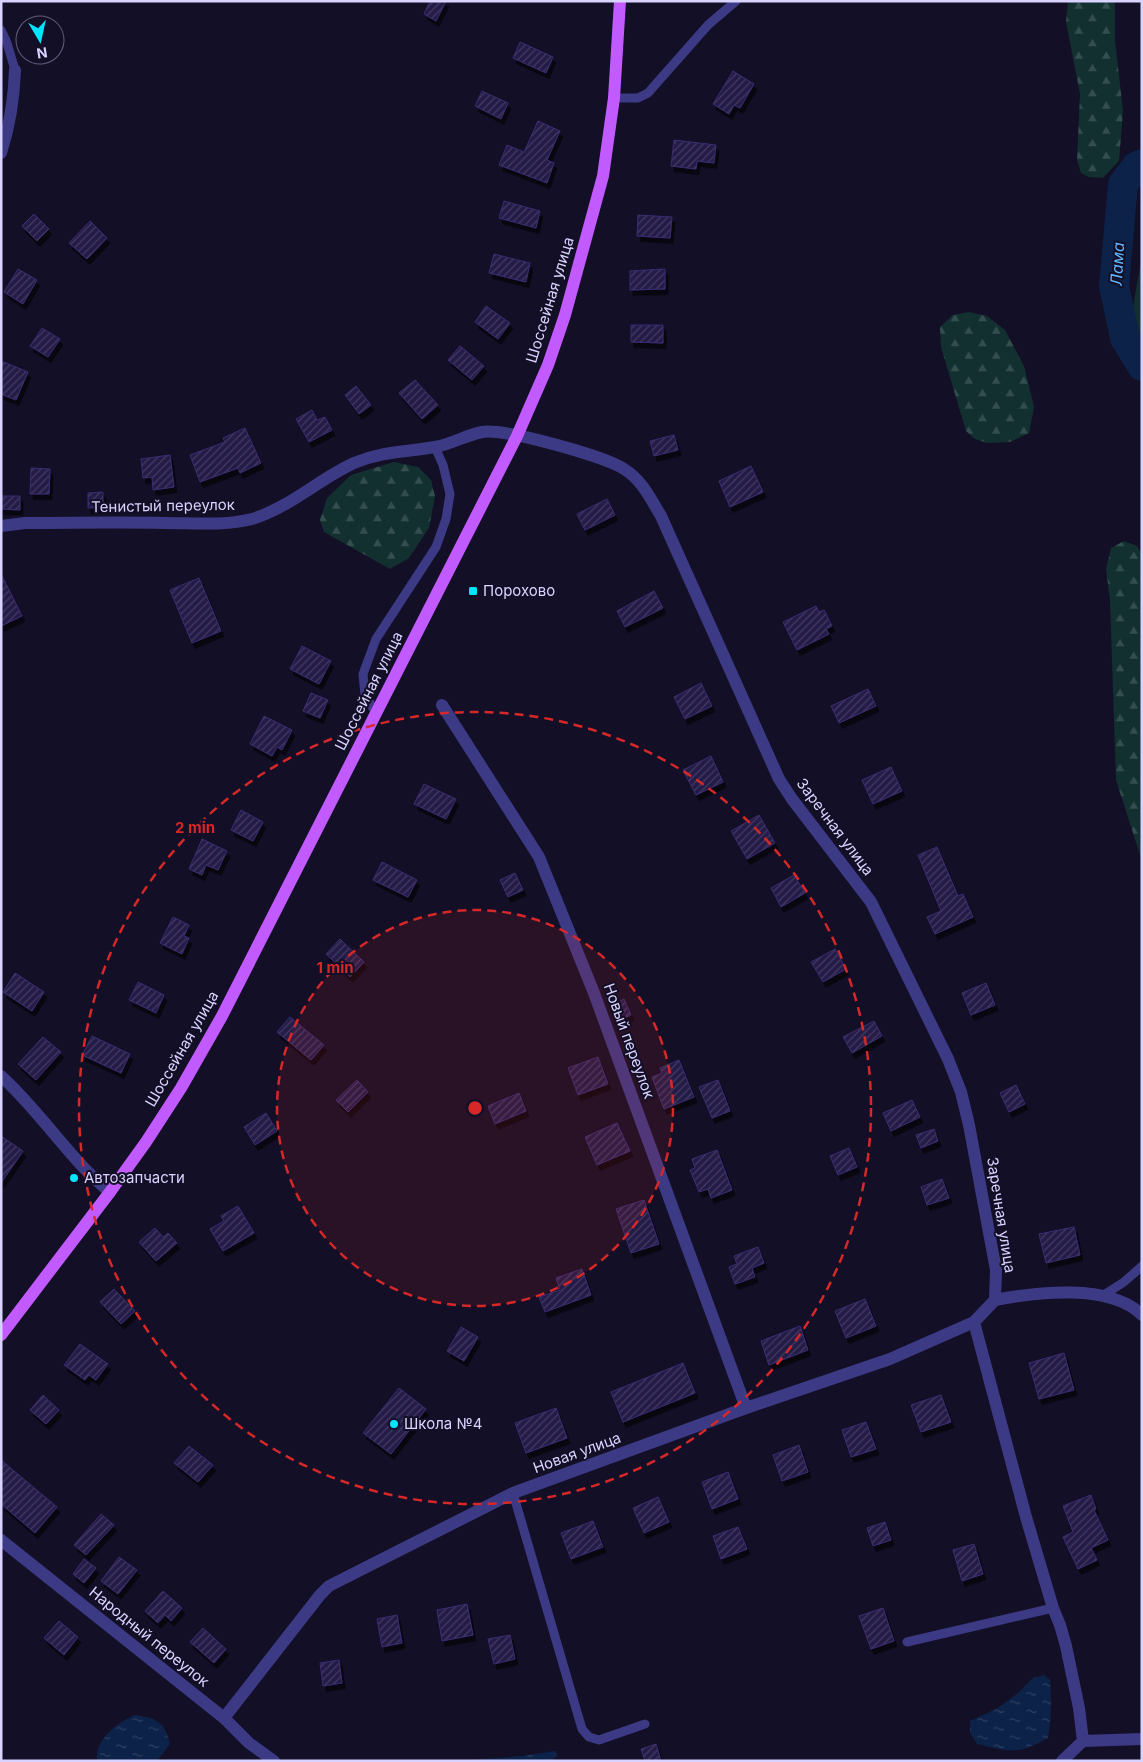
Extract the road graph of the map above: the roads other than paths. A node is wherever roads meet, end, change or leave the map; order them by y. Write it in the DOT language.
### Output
graph roads {
  1 [pos="620,1"];
  2 [pos="736,1"];
  3 [pos="1,30"];
  4 [pos="15,70"];
  5 [pos="614,98"];
  6 [pos="1,153"];
  7 [pos="517,436"];
  8 [pos="435,447"];
  9 [pos="1,526"];
  10 [pos="442,705"];
  11 [pos="376,713"];
  12 [pos="1,1076"];
  13 [pos="110,1192"];
  14 [pos="1142,1266"];
  15 [pos="1102,1296"];
  16 [pos="996,1300"];
  17 [pos="1142,1315"];
  18 [pos="974,1322"];
  19 [pos="1,1336"];
  20 [pos="746,1408"];
  21 [pos="513,1493"];
  22 [pos="1,1540"];
  23 [pos="1053,1608"];
  24 [pos="907,1642"];
  25 [pos="224,1718"];
  26 [pos="645,1724"];
  27 [pos="1142,1739"];
  28 [pos="1082,1741"];
  29 [pos="274,1761"];
  30 [pos="1062,1761"];
  1 -- 5 [label="main road, Шоссейная улица"];
  2 -- 5 [label="lane"];
  3 -- 4 [label="lane"];
  4 -- 6 [label="street"];
  5 -- 7 [label="main road, Шоссейная улица"];
  7 -- 8 [label="street, Тенистый переулок"];
  7 -- 11 [label="main road, Шоссейная улица"];
  7 -- 16 [label="street, Заречная улица"];
  8 -- 9 [label="street, Тенистый переулок"];
  8 -- 11 [label="lane"];
  10 -- 20 [label="street, Новый переулок"];
  11 -- 13 [label="main road, Шоссейная улица"];
  12 -- 13 [label="street"];
  13 -- 19 [label="main road, Шоссейная улица"];
  14 -- 15 [label="lane"];
  15 -- 16 [label="street"];
  15 -- 17 [label="street"];
  16 -- 18 [label="street, Новая улица"];
  18 -- 20 [label="street, Новая улица"];
  18 -- 23 [label="street"];
  20 -- 21 [label="street, Новая улица"];
  21 -- 25 [label="street, Новая улица"];
  21 -- 26 [label="lane"];
  22 -- 25 [label="street, Народный переулок"];
  23 -- 24 [label="lane"];
  23 -- 28 [label="street"];
  25 -- 29 [label="street, Народный переулок"];
  27 -- 28 [label="street"];
  28 -- 30 [label="street"];
}
